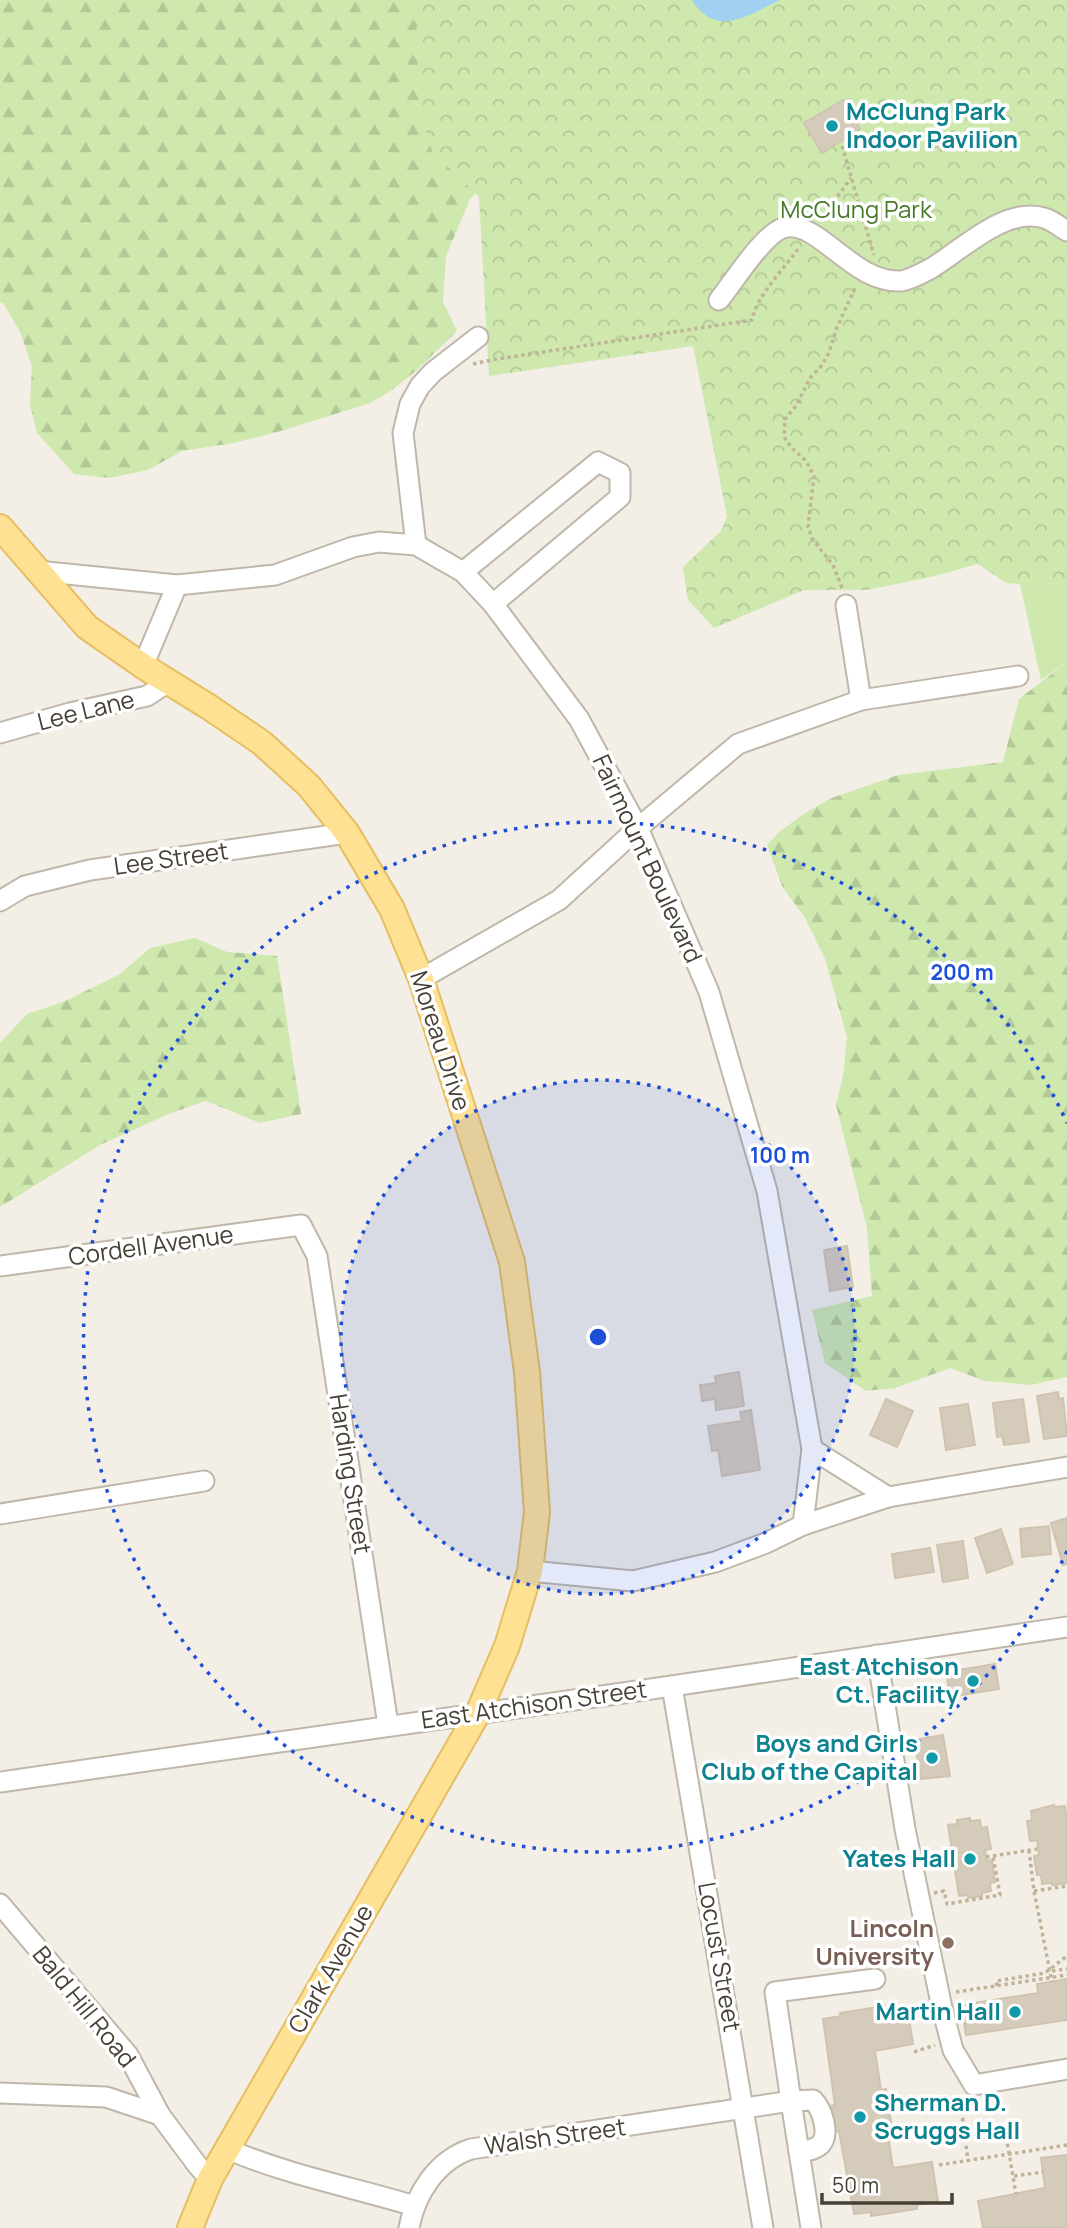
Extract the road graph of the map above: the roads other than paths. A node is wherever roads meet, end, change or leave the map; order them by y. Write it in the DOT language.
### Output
graph roads {
  1 [pos="1067,231"];
  2 [pos="719,300"];
  3 [pos="478,337"];
  4 [pos="0,527"];
  5 [pos="416,545"];
  6 [pos="37,571"];
  7 [pos="463,572"];
  8 [pos="177,585"];
  9 [pos="493,604"];
  10 [pos="846,605"];
  11 [pos="143,666"];
  12 [pos="1018,676"];
  13 [pos="168,681"];
  14 [pos="861,700"];
  15 [pos="0,733"];
  16 [pos="638,828"];
  17 [pos="347,833"];
  18 [pos="0,901"];
  19 [pos="421,979"];
  20 [pos="302,1225"];
  21 [pos="0,1266"];
  22 [pos="812,1449"];
  23 [pos="1067,1468"];
  24 [pos="204,1481"];
  25 [pos="888,1497"];
  26 [pos="0,1514"];
  27 [pos="803,1525"];
  28 [pos="530,1572"];
  29 [pos="1067,1627"];
  30 [pos="877,1655"];
  31 [pos="673,1686"];
  32 [pos="478,1713"];
  33 [pos="388,1725"];
  34 [pos="0,1782"];
  35 [pos="0,1904"];
  36 [pos="875,1979"];
  37 [pos="1067,2069"];
  38 [pos="0,2093"];
  39 [pos="791,2101"];
  40 [pos="744,2109"];
  41 [pos="160,2115"];
  42 [pos="227,2149"];
  43 [pos="799,2152"];
  44 [pos="210,2179"];
  45 [pos="415,2206"];
  46 [pos="190,2228"];
  47 [pos="409,2228"];
  48 [pos="764,2228"];
  49 [pos="811,2228"];
  1 -- 2 [label="street"];
  3 -- 5 [label="street"];
  4 -- 6 [label="main road, Moreau Drive"];
  5 -- 7 [label="street, Fairmount Boulevard"];
  5 -- 8 [label="street, Fairmount Boulevard"];
  6 -- 8 [label="street, Fairmount Boulevard"];
  6 -- 11 [label="main road, Moreau Drive"];
  7 -- 9 [label="street, Fairmount Boulevard"];
  7 -- 9 [label="street"];
  8 -- 11 [label="street"];
  9 -- 16 [label="street, Fairmount Boulevard"];
  10 -- 14 [label="street"];
  11 -- 13 [label="main road, Moreau Drive"];
  12 -- 14 [label="street"];
  13 -- 15 [label="street, Lee Lane"];
  13 -- 17 [label="main road, Moreau Drive"];
  14 -- 16 [label="street"];
  16 -- 19 [label="street"];
  16 -- 22 [label="street, Fairmount Boulevard"];
  17 -- 18 [label="street, Lee Street"];
  17 -- 19 [label="main road, Moreau Drive"];
  19 -- 28 [label="main road, Moreau Drive"];
  20 -- 21 [label="street, Cordell Avenue"];
  20 -- 33 [label="street, Harding Street"];
  22 -- 25 [label="street"];
  22 -- 27 [label="street, Fairmount Boulevard"];
  23 -- 25 [label="street"];
  24 -- 26 [label="street"];
  25 -- 27 [label="street"];
  27 -- 28 [label="street"];
  28 -- 32 [label="main road, Moreau Drive"];
  29 -- 30 [label="street, East Atchison Street"];
  30 -- 31 [label="street, East Atchison Street"];
  30 -- 37 [label="street"];
  31 -- 32 [label="street, East Atchison Street"];
  31 -- 40 [label="street, Locust Street"];
  32 -- 33 [label="street, East Atchison Street"];
  32 -- 42 [label="main road, Clark Avenue"];
  33 -- 34 [label="street, East Atchison Street"];
  35 -- 41 [label="street, Bald Hill Road"];
  36 -- 39 [label="street"];
  38 -- 41 [label="street"];
  39 -- 40 [label="street, Walsh Street"];
  39 -- 43 [label="street"];
  39 -- 43 [label="street"];
  40 -- 45 [label="street, Walsh Street"];
  40 -- 48 [label="street, Locust Street"];
  41 -- 44 [label="street, Bald Hill Road"];
  42 -- 44 [label="main road, Clark Avenue"];
  42 -- 45 [label="street"];
  43 -- 49 [label="street"];
  44 -- 46 [label="main road, Clark Avenue"];
  45 -- 47 [label="street, Walsh Street"];
}
